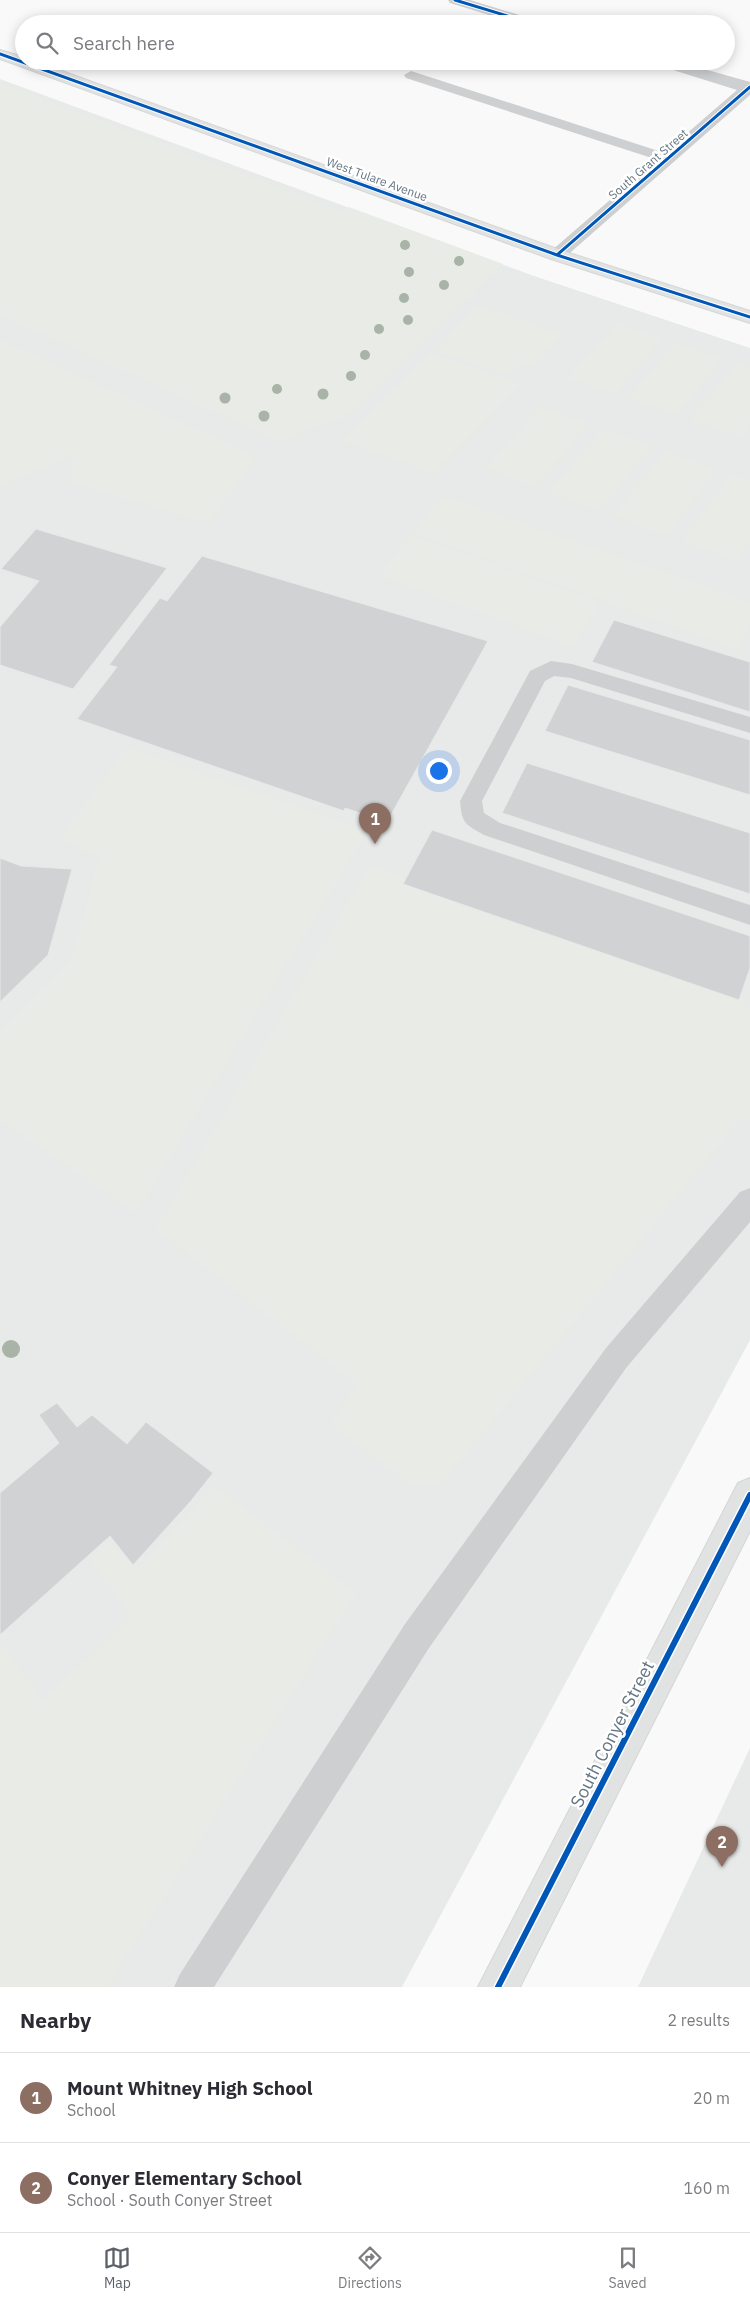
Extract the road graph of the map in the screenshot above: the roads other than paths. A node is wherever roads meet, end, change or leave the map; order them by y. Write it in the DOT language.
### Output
graph roads {
  1 [pos="455,0"];
  2 [pos="504,15"];
  3 [pos="0,54"];
  4 [pos="15,59"];
  5 [pos="44,70"];
  6 [pos="689,70"];
  7 [pos="411,75"];
  8 [pos="750,88"];
  9 [pos="669,159"];
  10 [pos="558,255"];
  11 [pos="750,317"];
  12 [pos="750,725"];
  13 [pos="750,915"];
  14 [pos="750,1201"];
  15 [pos="750,1494"];
  16 [pos="193,1987"];
  17 [pos="498,1987"];
  1 -- 2 [label="street"];
  3 -- 4 [label="street, West Tulare Avenue"];
  5 -- 10 [label="street, West Tulare Avenue"];
  6 -- 8 [label="street"];
  7 -- 9 [label="lane"];
  8 -- 9 [label="street, South Grant Street"];
  9 -- 10 [label="street, South Grant Street"];
  10 -- 11 [label="street, West Tulare Avenue"];
  12 -- 13 [label="lane"];
  14 -- 16 [label="lane"];
  15 -- 17 [label="street, South Conyer Street"];
}
